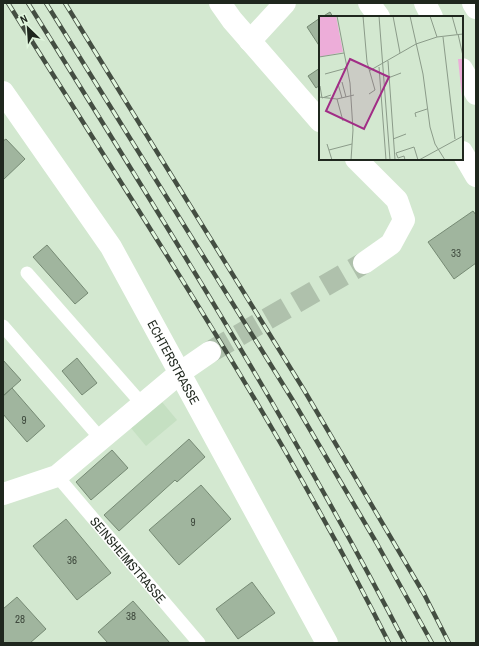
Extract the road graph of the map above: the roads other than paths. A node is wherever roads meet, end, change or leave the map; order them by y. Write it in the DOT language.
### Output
graph roads {
  1 [pos="220,3"];
  2 [pos="285,3"];
  3 [pos="369,3"];
  4 [pos="425,3"];
  5 [pos="474,3"];
  6 [pos="476,8"];
  7 [pos="378,16"];
  8 [pos="432,16"];
  9 [pos="250,41"];
  10 [pos="463,72"];
  11 [pos="476,94"];
  12 [pos="6,103"];
  13 [pos="319,121"];
  14 [pos="463,154"];
  15 [pos="357,160"];
  16 [pos="476,176"];
  17 [pos="364,263"];
  18 [pos="26,273"];
  19 [pos="3,326"];
  20 [pos="210,352"];
  21 [pos="181,372"];
  22 [pos="142,404"];
  23 [pos="101,439"];
  24 [pos="57,476"];
  25 [pos="4,493"];
  26 [pos="199,643"];
  27 [pos="327,643"];
  1 -- 9 [label="street"];
  2 -- 9 [label="street"];
  3 -- 7 [label="street"];
  4 -- 8 [label="street"];
  5 -- 6 [label="street"];
  9 -- 13 [label="street"];
  10 -- 11 [label="street"];
  12 -- 21 [label="street, ECHTERSTRASSE"];
  14 -- 16 [label="street"];
  15 -- 17 [label="street"];
  18 -- 22 [label="lane"];
  19 -- 23 [label="lane"];
  20 -- 21 [label="street"];
  21 -- 22 [label="street"];
  21 -- 27 [label="street, ECHTERSTRASSE"];
  22 -- 23 [label="street"];
  23 -- 24 [label="street"];
  24 -- 25 [label="street"];
  24 -- 26 [label="lane, SEINSHEIMSTRASSE"];
}
